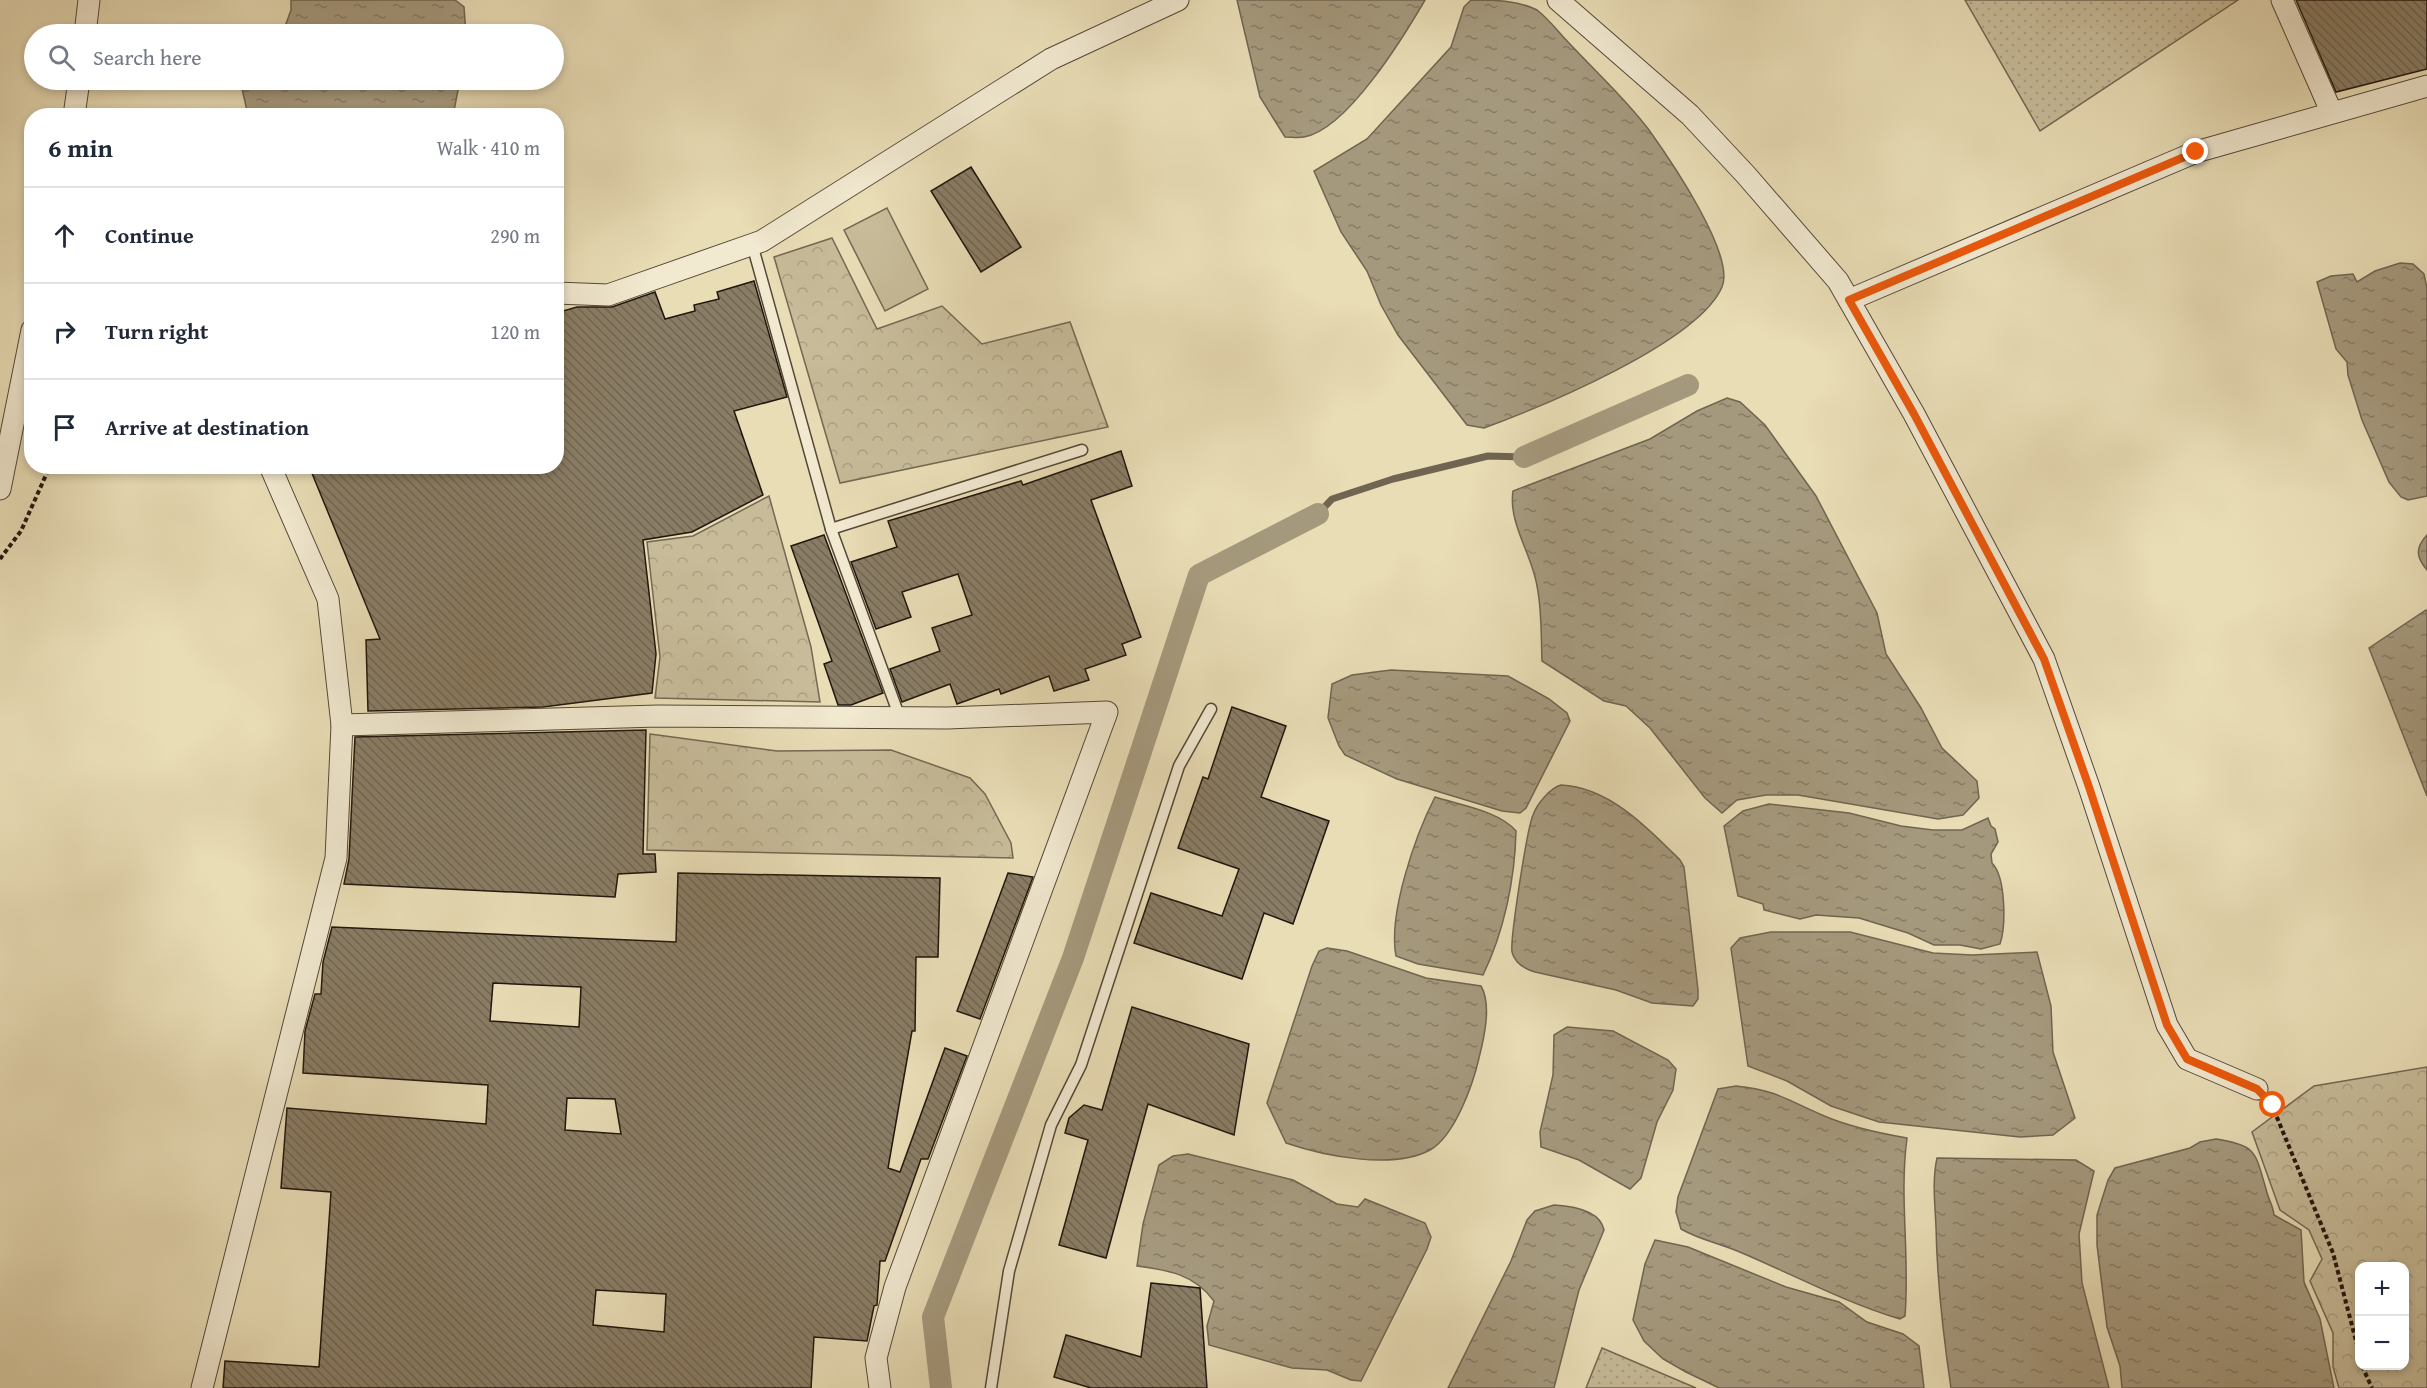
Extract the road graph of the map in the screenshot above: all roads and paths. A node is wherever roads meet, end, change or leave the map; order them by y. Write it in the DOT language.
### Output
graph roads {
  1 [pos="89,0"];
  2 [pos="1178,0"];
  3 [pos="1558,0"];
  4 [pos="2282,0"];
  5 [pos="86,24"];
  6 [pos="2427,86"];
  7 [pos="78,90"];
  8 [pos="75,108"];
  9 [pos="2331,111"];
  10 [pos="752,244"];
  11 [pos="564,293"];
  12 [pos="1849,300"];
  13 [pos="24,370"];
  14 [pos="1082,450"];
  15 [pos="46,474"];
  16 [pos="274,474"];
  17 [pos="0,489"];
  18 [pos="831,528"];
  19 [pos="0,559"];
  20 [pos="1211,709"];
  21 [pos="900,718"];
  22 [pos="342,725"];
  23 [pos="2257,1089"];
  24 [pos="2355,1337"];
  25 [pos="2364,1370"];
  26 [pos="202,1388"];
  27 [pos="880,1388"];
  28 [pos="991,1388"];
  29 [pos="2372,1388"];
  1 -- 5 [label="street"];
  2 -- 10 [label="street"];
  3 -- 12 [label="street"];
  4 -- 9 [label="street"];
  6 -- 9 [label="street"];
  7 -- 8 [label="street"];
  9 -- 12 [label="street"];
  10 -- 11 [label="street"];
  10 -- 18 [label="lane"];
  12 -- 23 [label="street"];
  13 -- 17 [label="street"];
  14 -- 18 [label="lane"];
  15 -- 19 [label="path"];
  16 -- 22 [label="street"];
  18 -- 21 [label="lane"];
  20 -- 28 [label="lane"];
  21 -- 22 [label="street"];
  21 -- 27 [label="street"];
  22 -- 26 [label="street"];
  23 -- 24 [label="path"];
  25 -- 29 [label="path"];
}
